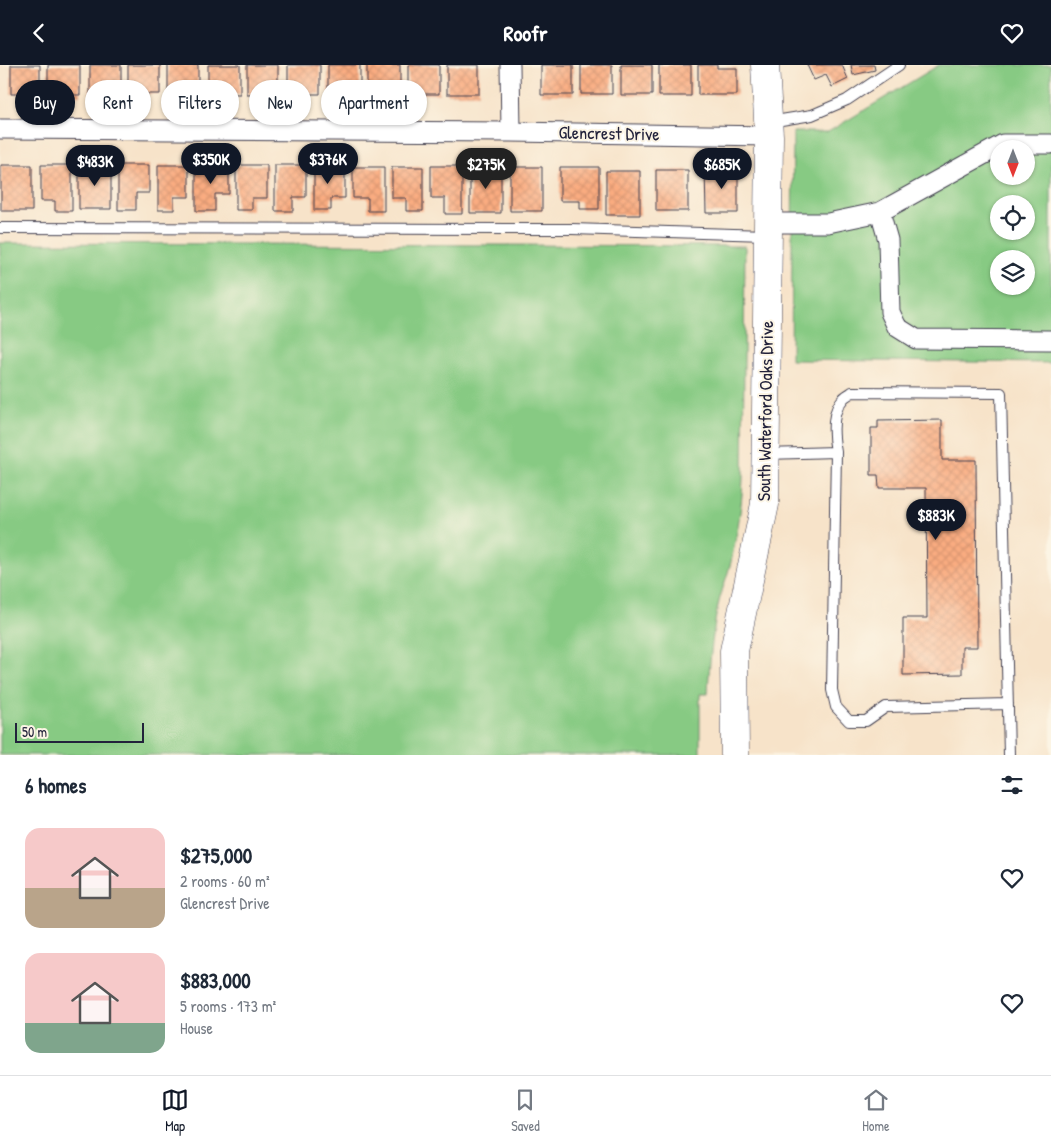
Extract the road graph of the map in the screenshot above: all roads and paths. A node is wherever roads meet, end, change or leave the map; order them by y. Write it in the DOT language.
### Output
graph roads {
  1 [pos="510,65"];
  2 [pos="765,65"];
  3 [pos="899,65"];
  4 [pos="0,129"];
  5 [pos="768,129"];
  6 [pos="511,132"];
  7 [pos="1051,144"];
  8 [pos="880,212"];
  9 [pos="0,228"];
  10 [pos="767,229"];
  11 [pos="1051,340"];
  12 [pos="836,452"];
  13 [pos="765,454"];
  14 [pos="1008,704"];
  15 [pos="735,755"];
  16 [pos="1009,755"];
  1 -- 6 [label="street"];
  2 -- 5 [label="street, South Waterford Oaks Drive"];
  3 -- 5 [label="lane"];
  4 -- 6 [label="street, Glencrest Drive"];
  5 -- 6 [label="street, Glencrest Drive"];
  5 -- 10 [label="street, South Waterford Oaks Drive"];
  7 -- 8 [label="street"];
  8 -- 10 [label="street"];
  8 -- 11 [label="street"];
  9 -- 10 [label="lane"];
  10 -- 13 [label="street, South Waterford Oaks Drive"];
  12 -- 13 [label="lane"];
  12 -- 14 [label="lane"];
  12 -- 14 [label="lane"];
  13 -- 15 [label="street, South Waterford Oaks Drive"];
  14 -- 16 [label="lane"];
}
